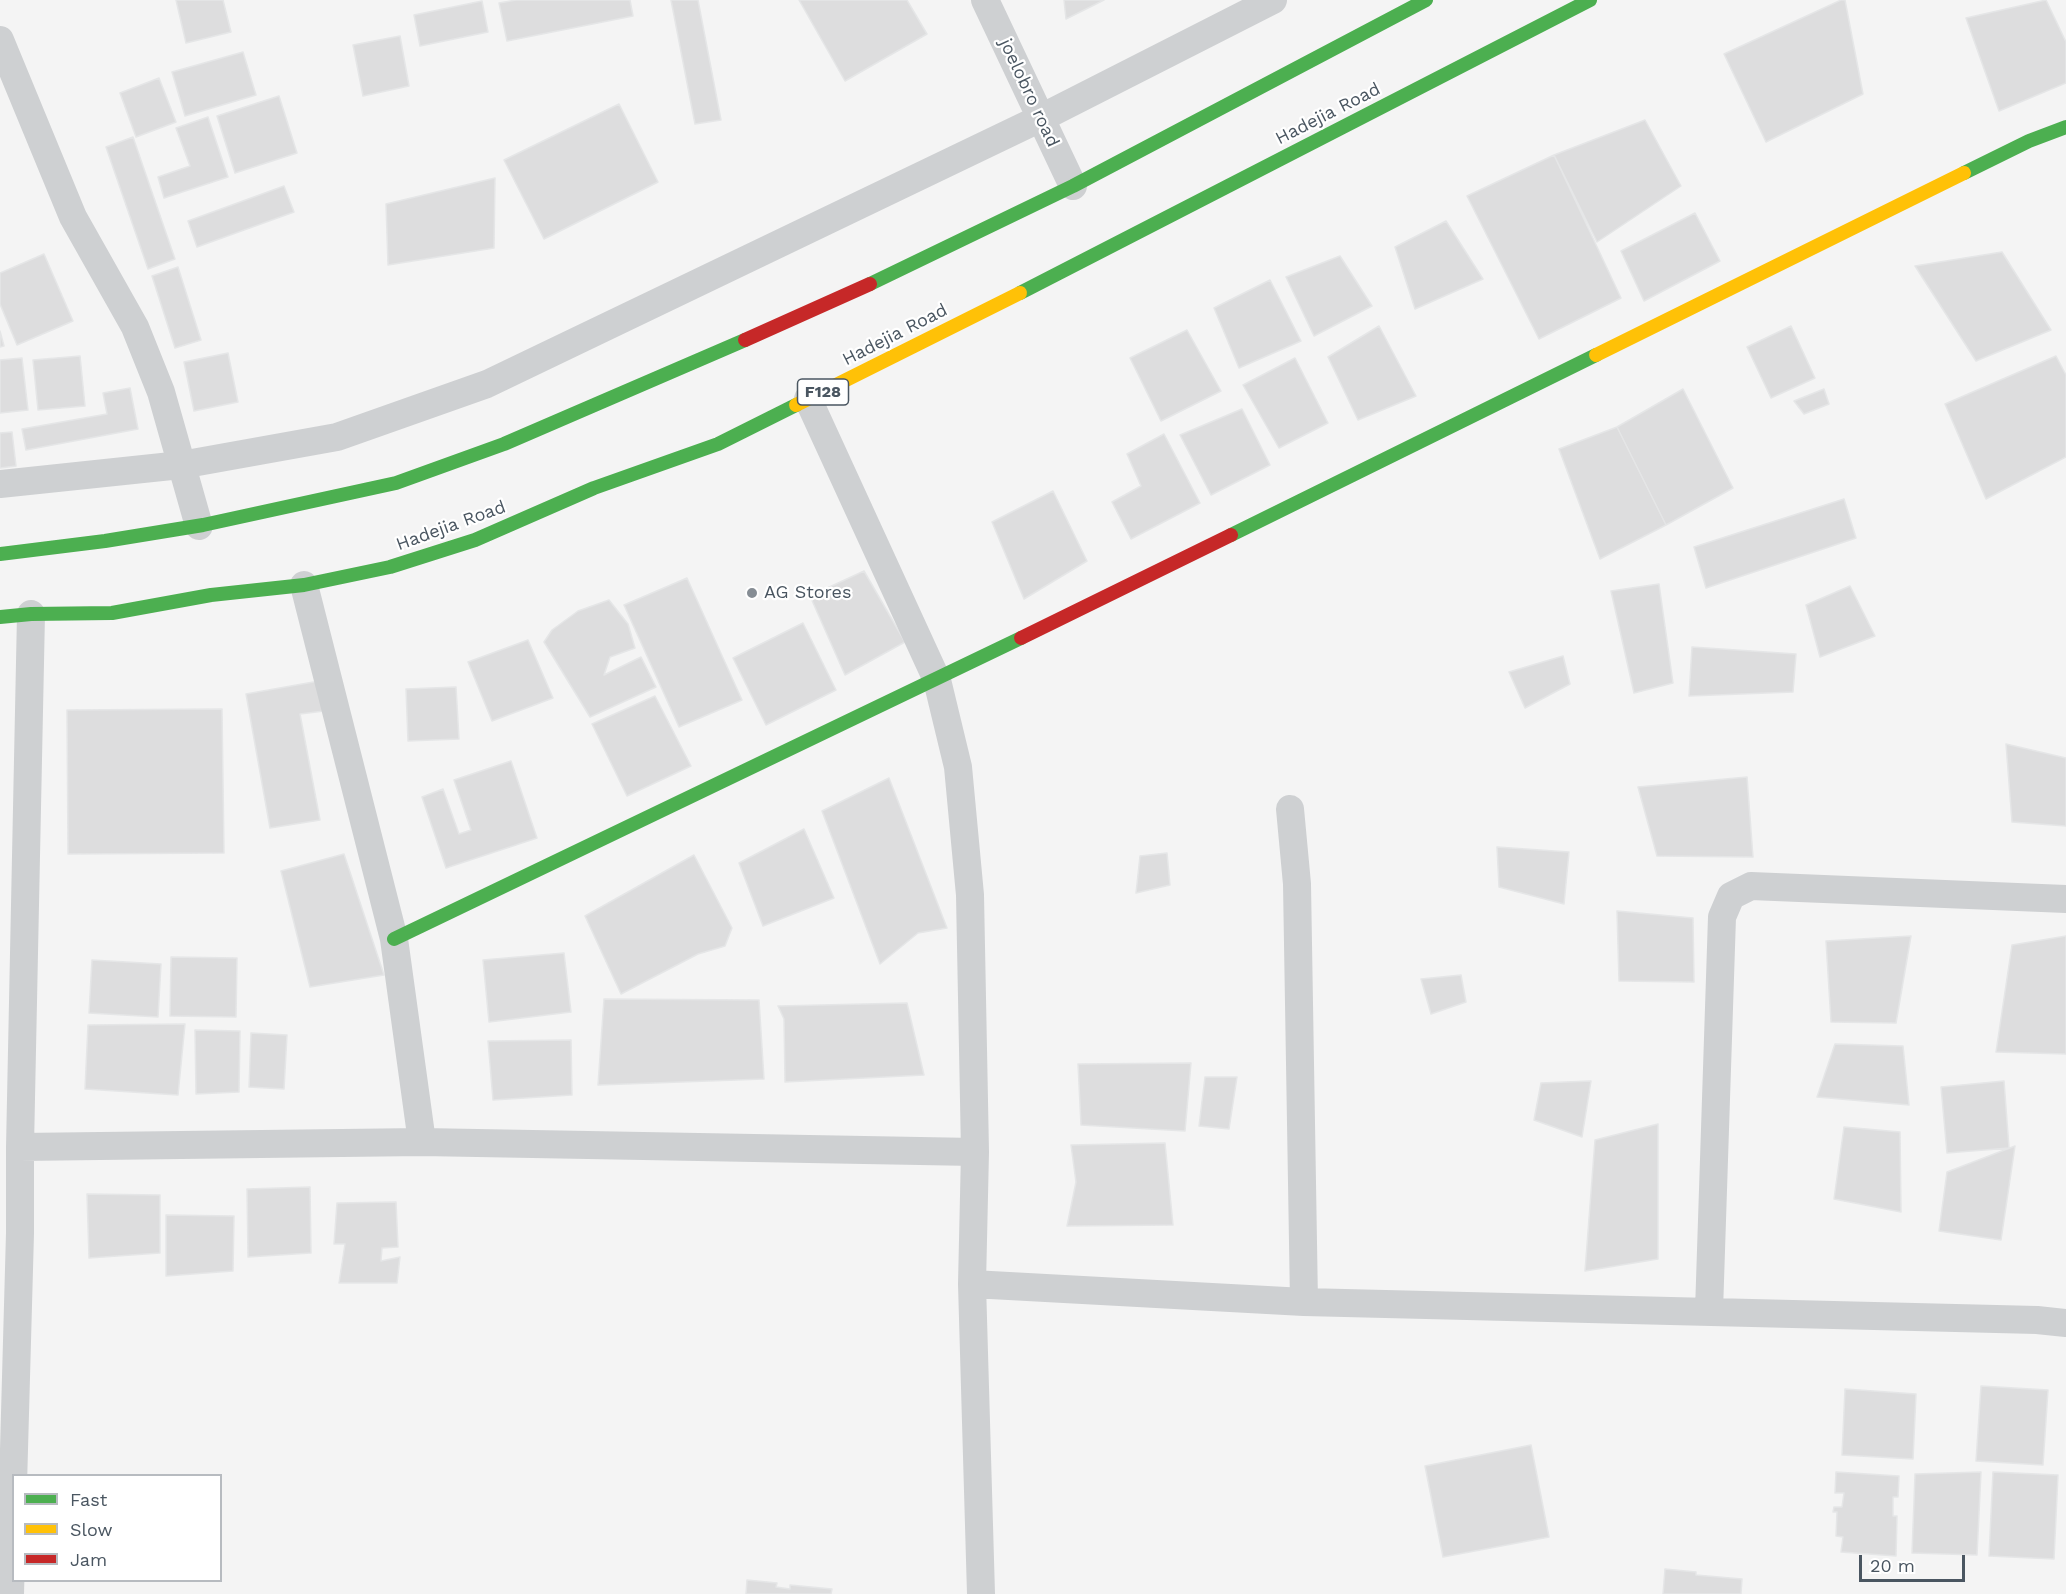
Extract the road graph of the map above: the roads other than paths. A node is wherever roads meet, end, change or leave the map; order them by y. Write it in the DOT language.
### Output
graph roads {
  1 [pos="985,0"];
  2 [pos="1273,0"];
  3 [pos="1426,0"];
  4 [pos="1590,0"];
  5 [pos="0,40"];
  6 [pos="1041,118"];
  7 [pos="2066,127"];
  8 [pos="1073,186"];
  9 [pos="808,399"];
  10 [pos="181,465"];
  11 [pos="0,484"];
  12 [pos="199,526"];
  13 [pos="0,554"];
  14 [pos="304,585"];
  15 [pos="32,614"];
  16 [pos="0,617"];
  17 [pos="937,680"];
  18 [pos="1290,809"];
  19 [pos="2066,899"];
  20 [pos="394,939"];
  21 [pos="422,1142"];
  22 [pos="20,1147"];
  23 [pos="975,1152"];
  24 [pos="10,1233"];
  25 [pos="972,1284"];
  26 [pos="1304,1302"];
  27 [pos="1709,1311"];
  28 [pos="2066,1323"];
  29 [pos="10,1594"];
  30 [pos="981,1594"];
  1 -- 6 [label="street, joelobro road"];
  2 -- 6 [label="street"];
  3 -- 8 [label="main road"];
  4 -- 9 [label="main road, Hadejia Road / F128"];
  5 -- 10 [label="street"];
  6 -- 8 [label="street, joelobro road"];
  6 -- 10 [label="street"];
  7 -- 17 [label="main road"];
  8 -- 12 [label="main road"];
  9 -- 14 [label="main road, Hadejia Road / F128"];
  9 -- 17 [label="street"];
  10 -- 11 [label="street"];
  10 -- 12 [label="street"];
  12 -- 13 [label="main road"];
  14 -- 15 [label="main road, Hadejia Road / F128"];
  14 -- 20 [label="street"];
  15 -- 16 [label="main road, Hadejia Road / F128"];
  15 -- 22 [label="street"];
  17 -- 20 [label="main road"];
  17 -- 23 [label="street"];
  18 -- 26 [label="street"];
  19 -- 27 [label="street"];
  20 -- 21 [label="street"];
  21 -- 22 [label="street"];
  21 -- 23 [label="street"];
  22 -- 24 [label="street"];
  23 -- 25 [label="street"];
  24 -- 29 [label="street"];
  25 -- 26 [label="street"];
  25 -- 30 [label="street"];
  26 -- 27 [label="street"];
  27 -- 28 [label="street"];
}
